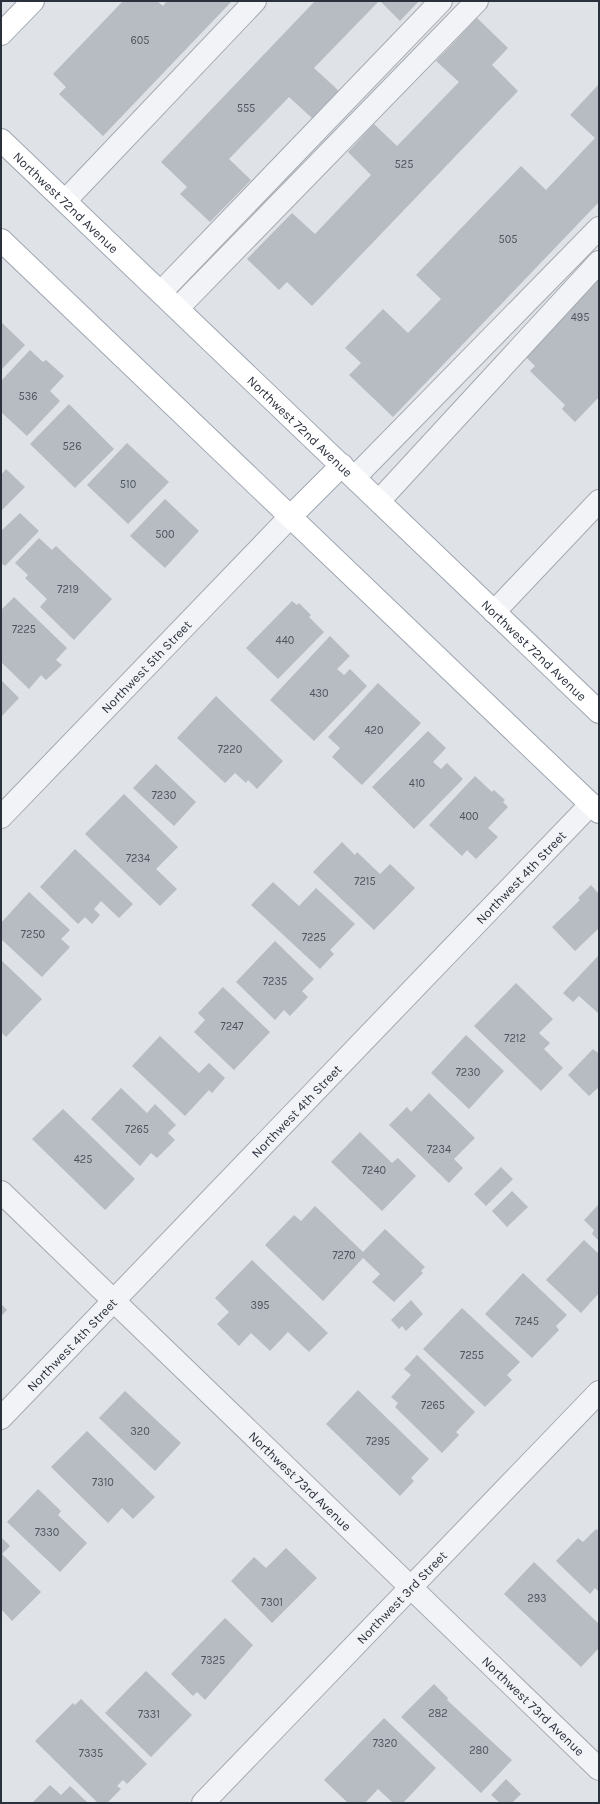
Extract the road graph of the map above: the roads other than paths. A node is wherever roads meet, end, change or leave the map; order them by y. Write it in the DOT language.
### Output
graph roads {
  1 [pos="33,1"];
  2 [pos="255,1"];
  3 [pos="441,1"];
  4 [pos="477,1"];
  5 [pos="1,34"];
  6 [pos="1,140"];
  7 [pos="65,201"];
  8 [pos="599,228"];
  9 [pos="1,240"];
  10 [pos="599,262"];
  11 [pos="161,292"];
  12 [pos="178,308"];
  13 [pos="348,471"];
  14 [pos="379,501"];
  15 [pos="599,501"];
  16 [pos="291,516"];
  17 [pos="494,612"];
  18 [pos="599,712"];
  19 [pos="596,804"];
  20 [pos="1,817"];
  21 [pos="1,1192"];
  22 [pos="114,1300"];
  23 [pos="599,1392"];
  24 [pos="1,1418"];
  25 [pos="410,1588"];
  26 [pos="599,1769"];
  27 [pos="203,1803"];
  1 -- 5 [label="main road"];
  2 -- 7 [label="street"];
  3 -- 11 [label="street"];
  4 -- 12 [label="street"];
  6 -- 7 [label="main road, Northwest 72nd Avenue"];
  7 -- 11 [label="main road, Northwest 72nd Avenue"];
  8 -- 13 [label="street"];
  9 -- 16 [label="main road"];
  10 -- 14 [label="street"];
  11 -- 12 [label="main road, Northwest 72nd Avenue"];
  12 -- 13 [label="main road, Northwest 72nd Avenue"];
  13 -- 14 [label="main road, Northwest 72nd Avenue"];
  13 -- 16 [label="main road"];
  14 -- 17 [label="main road, Northwest 72nd Avenue"];
  15 -- 17 [label="street"];
  16 -- 19 [label="main road"];
  16 -- 20 [label="street, Northwest 5th Street"];
  17 -- 18 [label="main road, Northwest 72nd Avenue"];
  19 -- 22 [label="street, Northwest 4th Street"];
  21 -- 22 [label="street, Northwest 73rd Avenue"];
  22 -- 24 [label="street, Northwest 4th Street"];
  22 -- 25 [label="street, Northwest 73rd Avenue"];
  23 -- 25 [label="street, Northwest 3rd Street"];
  25 -- 26 [label="street, Northwest 73rd Avenue"];
  25 -- 27 [label="street, Northwest 3rd Street"];
}
